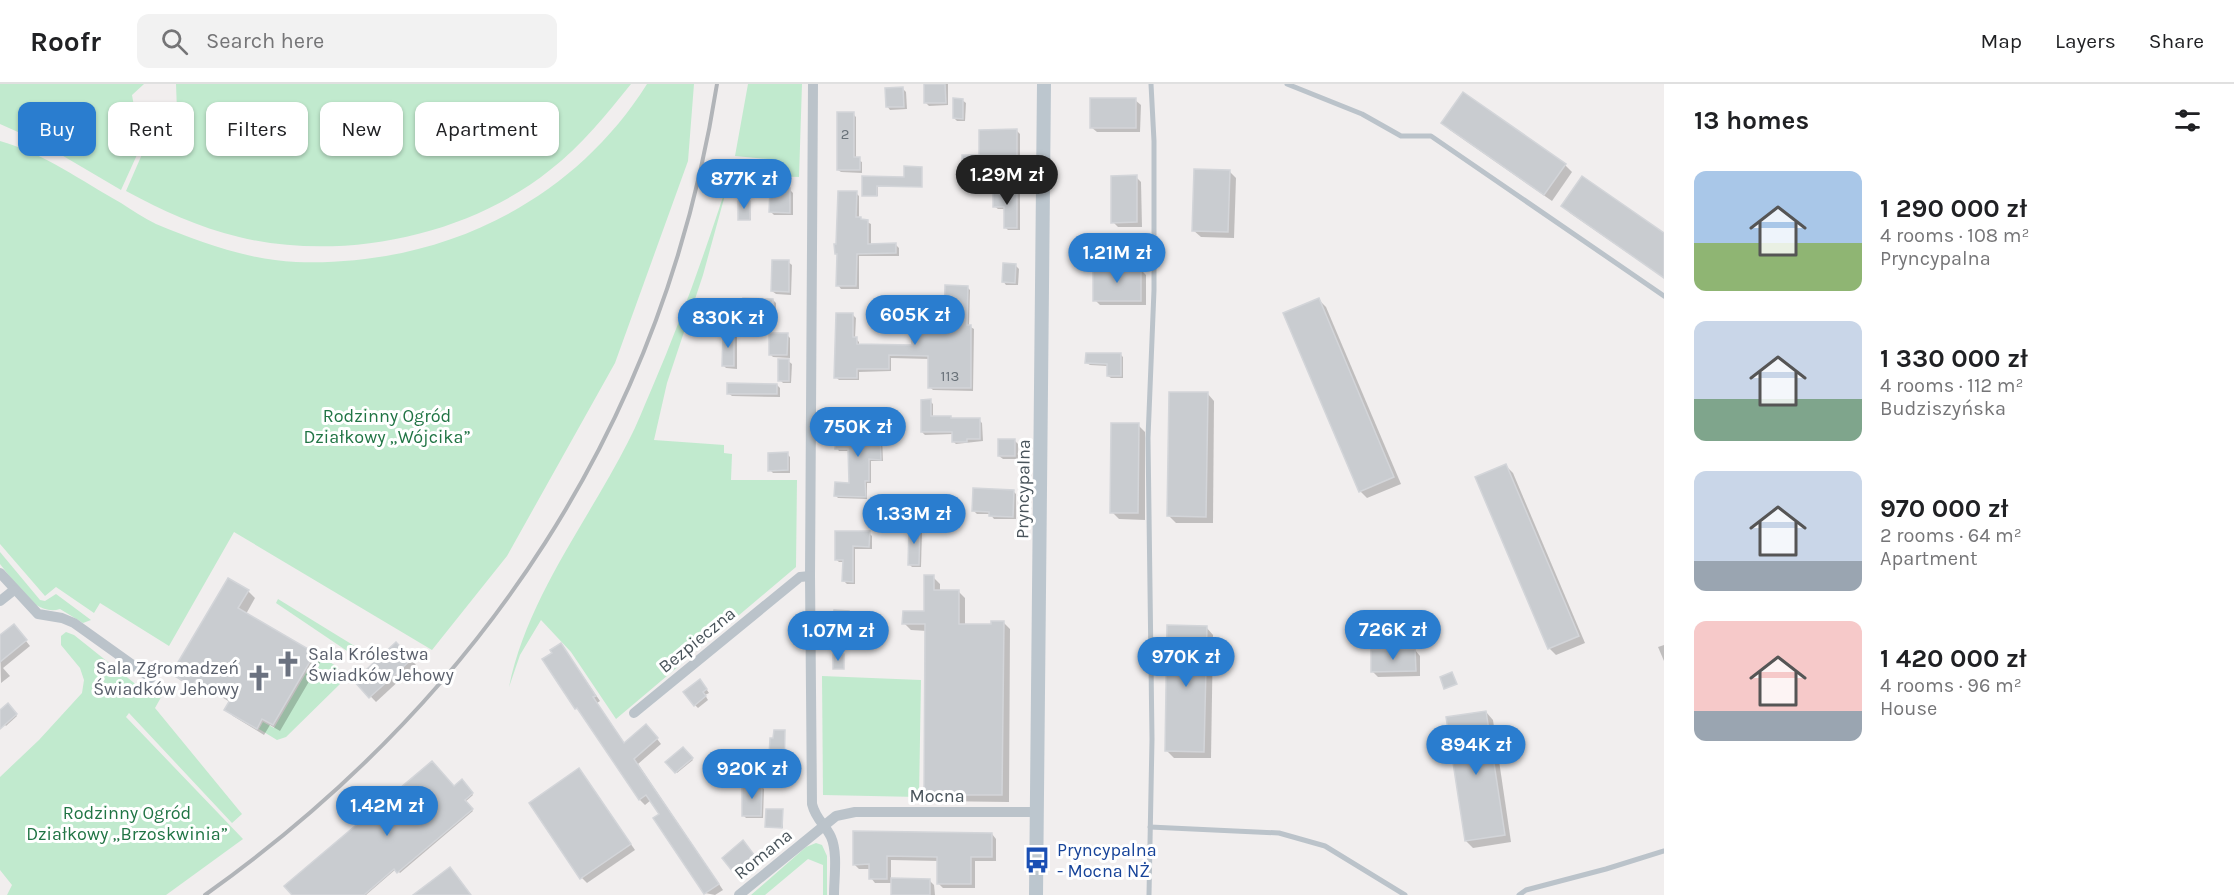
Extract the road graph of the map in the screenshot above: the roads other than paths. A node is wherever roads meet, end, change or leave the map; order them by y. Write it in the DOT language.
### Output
graph roads {
  1 [pos="813,84"];
  2 [pos="1044,84"];
  3 [pos="1151,84"];
  4 [pos="1287,84"];
  5 [pos="1664,296"];
  6 [pos="0,573"];
  7 [pos="810,576"];
  8 [pos="14,590"];
  9 [pos="0,601"];
  10 [pos="151,678"];
  11 [pos="634,713"];
  12 [pos="1038,812"];
  13 [pos="836,816"];
  14 [pos="824,826"];
  15 [pos="1150,826"];
  16 [pos="1664,851"];
  17 [pos="739,895"];
  18 [pos="834,895"];
  19 [pos="1036,895"];
  20 [pos="1149,895"];
  21 [pos="1405,895"];
  22 [pos="1519,895"];
  1 -- 7 [label="street"];
  2 -- 12 [label="street, Pryncypalna"];
  3 -- 15 [label="lane"];
  4 -- 5 [label="lane"];
  6 -- 8 [label="street"];
  7 -- 11 [label="street, Bezpieczna"];
  7 -- 14 [label="street"];
  8 -- 9 [label="street"];
  8 -- 10 [label="street"];
  12 -- 13 [label="street, Mocna"];
  12 -- 19 [label="street, Pryncypalna"];
  13 -- 14 [label="street, Romana"];
  14 -- 17 [label="street, Romana"];
  14 -- 18 [label="street"];
  15 -- 20 [label="lane"];
  15 -- 21 [label="lane"];
  16 -- 22 [label="lane"];
}
